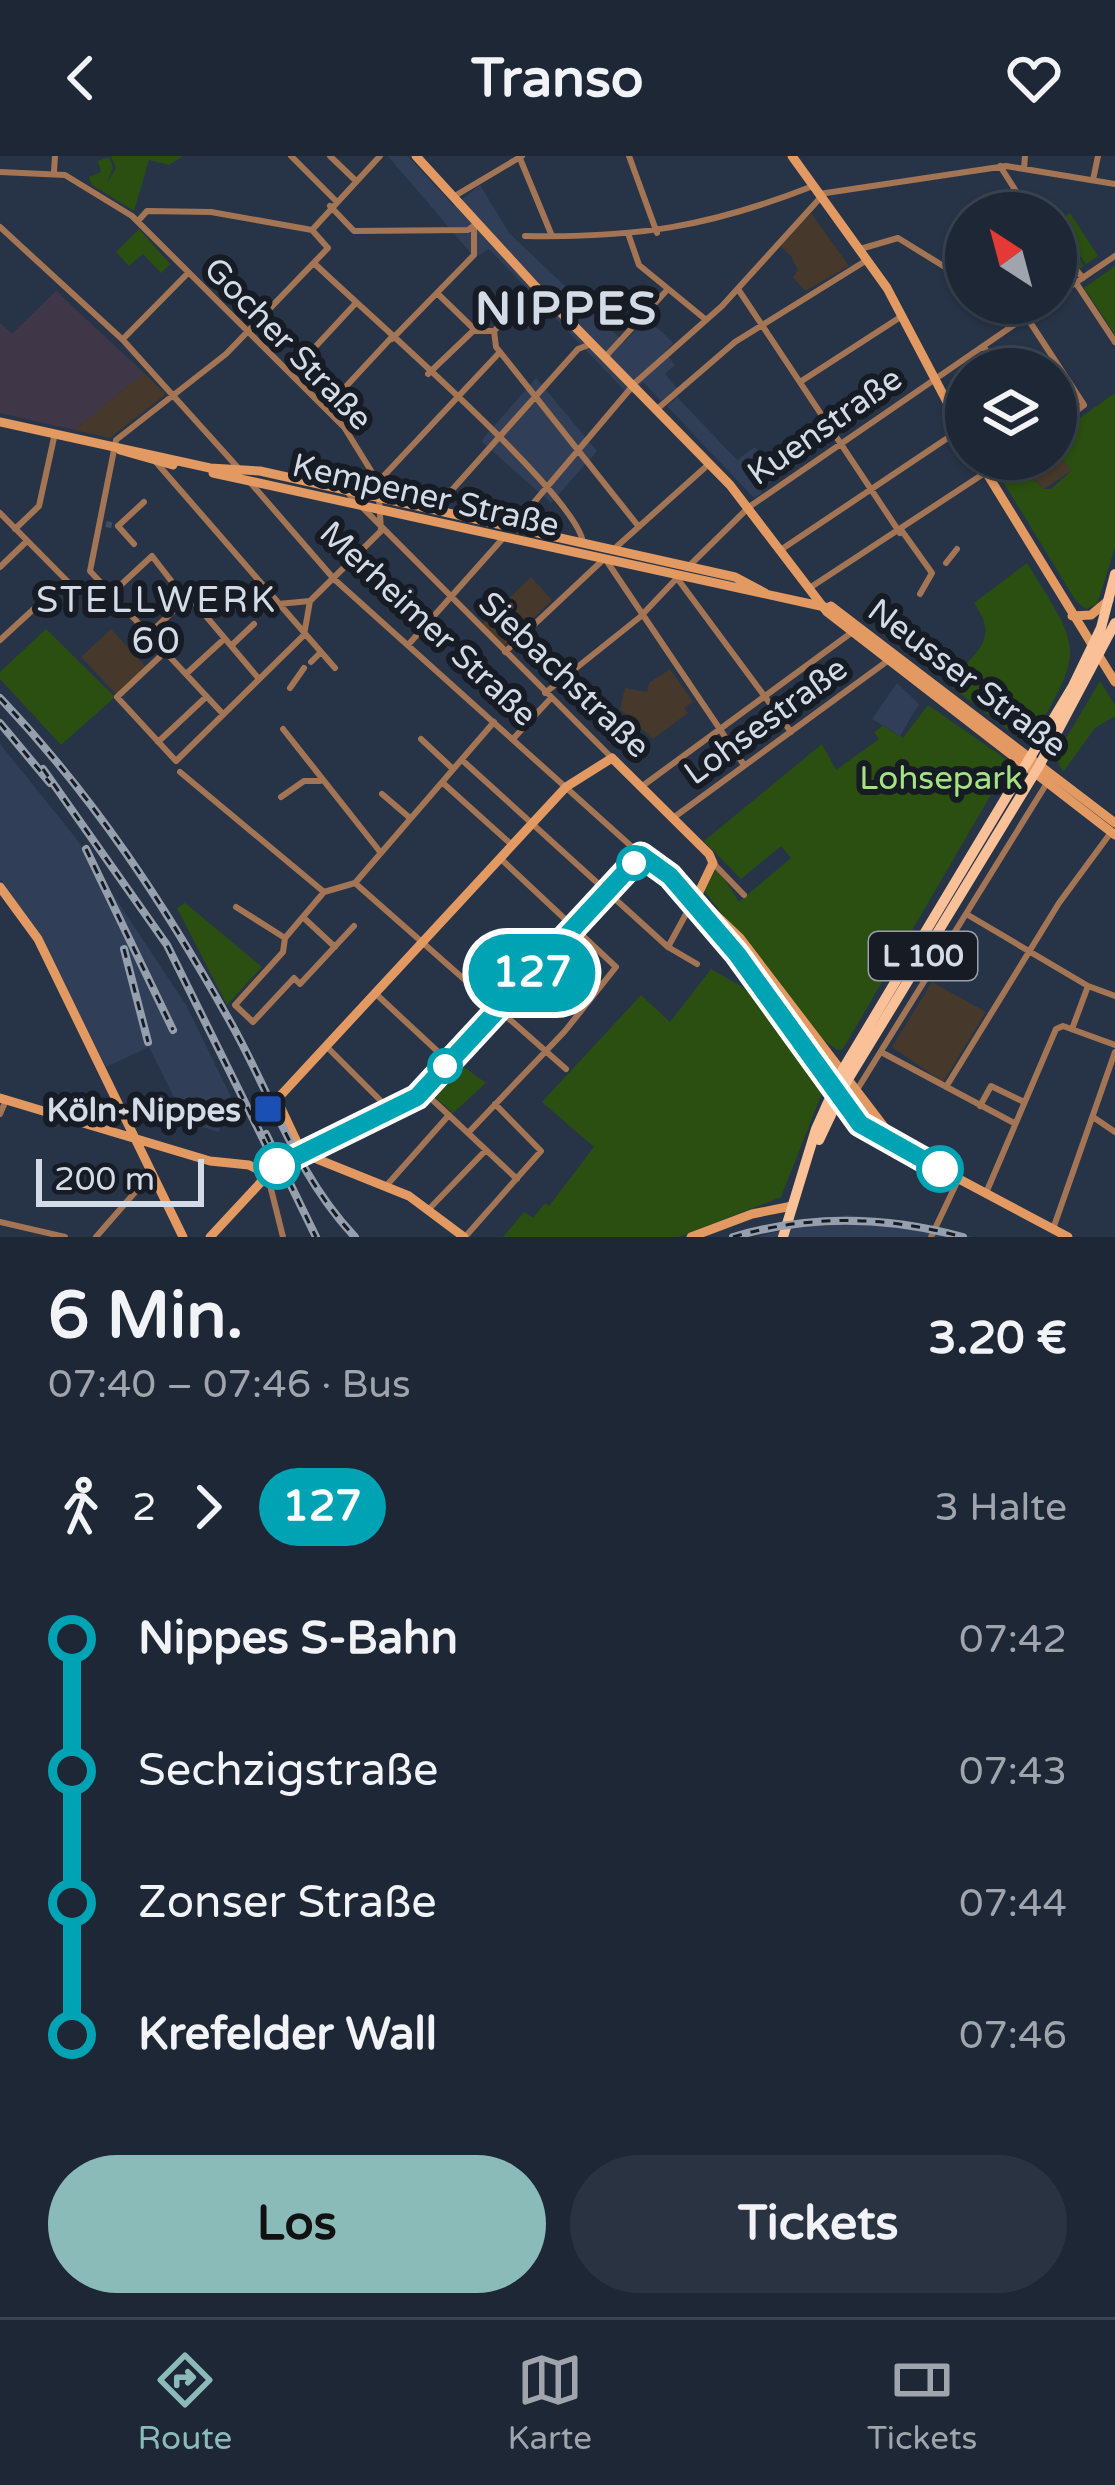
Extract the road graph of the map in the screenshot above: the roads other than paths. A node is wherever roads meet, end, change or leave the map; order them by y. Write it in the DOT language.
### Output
graph roads {
  1 [pos="55,156"];
  2 [pos="290,156"];
  3 [pos="330,156"];
  4 [pos="380,156"];
  5 [pos="416,156"];
  6 [pos="520,156"];
  7 [pos="631,156"];
  8 [pos="792,156"];
  9 [pos="1008,156"];
  10 [pos="1025,156"];
  11 [pos="1098,156"];
  12 [pos="1003,166"];
  13 [pos="1024,169"];
  14 [pos="0,172"];
  15 [pos="54,172"];
  16 [pos="1093,180"];
  17 [pos="355,181"];
  18 [pos="1115,184"];
  19 [pos="818,192"];
  20 [pos="1017,192"];
  21 [pos="453,197"];
  22 [pos="332,203"];
  23 [pos="138,221"];
  24 [pos="0,227"];
  25 [pos="474,227"];
  26 [pos="312,230"];
  27 [pos="657,233"];
  28 [pos="525,236"];
  29 [pos="629,236"];
  30 [pos="553,237"];
  31 [pos="860,249"];
  32 [pos="1115,256"];
  33 [pos="867,260"];
  34 [pos="314,263"];
  35 [pos="945,267"];
  36 [pos="188,274"];
  37 [pos="1077,277"];
  38 [pos="1080,281"];
  39 [pos="1077,283"];
  40 [pos="536,287"];
  41 [pos="668,289"];
  42 [pos="738,289"];
  43 [pos="437,293"];
  44 [pos="356,304"];
  45 [pos="902,316"];
  46 [pos="706,320"];
  47 [pos="762,324"];
  48 [pos="1013,324"];
  49 [pos="248,330"];
  50 [pos="476,331"];
  51 [pos="494,331"];
  52 [pos="391,339"];
  53 [pos="123,340"];
  54 [pos="1115,342"];
  55 [pos="591,344"];
  56 [pos="983,345"];
  57 [pos="985,348"];
  58 [pos="500,352"];
  59 [pos="605,358"];
  60 [pos="291,373"];
  61 [pos="428,374"];
  62 [pos="933,378"];
  63 [pos="800,382"];
  64 [pos="633,386"];
  65 [pos="173,394"];
  66 [pos="537,395"];
  67 [pos="455,399"];
  68 [pos="945,400"];
  69 [pos="326,407"];
  70 [pos="656,410"];
  71 [pos="0,422"];
  72 [pos="55,433"];
  73 [pos="499,438"];
  74 [pos="841,444"];
  75 [pos="945,444"];
  76 [pos="116,448"];
  77 [pos="580,449"];
  78 [pos="154,461"];
  79 [pos="710,464"];
  80 [pos="241,470"];
  81 [pos="975,480"];
  82 [pos="991,480"];
  83 [pos="249,481"];
  84 [pos="378,482"];
  85 [pos="548,486"];
  86 [pos="870,488"];
  87 [pos="347,492"];
  88 [pos="380,498"];
  89 [pos="144,502"];
  90 [pos="357,506"];
  91 [pos="748,507"];
  92 [pos="435,509"];
  93 [pos="381,512"];
  94 [pos="0,513"];
  95 [pos="110,524"];
  96 [pos="513,527"];
  97 [pos="639,527"];
  98 [pos="15,529"];
  99 [pos="381,531"];
  100 [pos="901,532"];
  101 [pos="503,538"];
  102 [pos="27,542"];
  103 [pos="583,543"];
  104 [pos="134,544"];
  105 [pos="782,549"];
  106 [pos="957,549"];
  107 [pos="614,550"];
  108 [pos="141,551"];
  109 [pos="148,559"];
  110 [pos="604,562"];
  111 [pos="0,566"];
  112 [pos="688,567"];
  113 [pos="939,568"];
  114 [pos="1115,574"];
  115 [pos="729,576"];
  116 [pos="677,578"];
  117 [pos="334,579"];
  118 [pos="64,581"];
  119 [pos="809,584"];
  120 [pos="216,585"];
  121 [pos="727,588"];
  122 [pos="76,590"];
  123 [pos="765,593"];
  124 [pos="111,594"];
  125 [pos="920,594"];
  126 [pos="449,598"];
  127 [pos="795,599"];
  128 [pos="1110,599"];
  129 [pos="186,600"];
  130 [pos="310,601"];
  131 [pos="196,603"];
  132 [pos="276,604"];
  133 [pos="821,605"];
  134 [pos="834,609"];
  135 [pos="1072,616"];
  136 [pos="640,617"];
  137 [pos="1115,623"];
  138 [pos="254,624"];
  139 [pos="1081,630"];
  140 [pos="851,633"];
  141 [pos="148,634"];
  142 [pos="304,635"];
  143 [pos="0,640"];
  144 [pos="223,640"];
  145 [pos="233,644"];
  146 [pos="408,645"];
  147 [pos="165,652"];
  148 [pos="504,652"];
  149 [pos="320,653"];
  150 [pos="1096,653"];
  151 [pos="891,660"];
  152 [pos="335,668"];
  153 [pos="1080,673"];
  154 [pos="186,675"];
  155 [pos="259,679"];
  156 [pos="1115,682"];
  157 [pos="290,688"];
  158 [pos="548,695"];
  159 [pos="764,696"];
  160 [pos="206,697"];
  161 [pos="223,714"];
  162 [pos="968,718"];
  163 [pos="494,722"];
  164 [pos="283,729"];
  165 [pos="718,730"];
  166 [pos="790,732"];
  167 [pos="1044,738"];
  168 [pos="422,739"];
  169 [pos="513,740"];
  170 [pos="158,742"];
  171 [pos="1016,748"];
  172 [pos="612,758"];
  173 [pos="462,760"];
  174 [pos="744,766"];
  175 [pos="1033,766"];
  176 [pos="453,769"];
  177 [pos="180,772"];
  178 [pos="321,781"];
  179 [pos="442,782"];
  180 [pos="1047,783"];
  181 [pos="641,787"];
  182 [pos="566,788"];
  183 [pos="382,794"];
  184 [pos="281,797"];
  185 [pos="674,818"];
  186 [pos="1100,818"];
  187 [pos="411,819"];
  188 [pos="532,824"];
  189 [pos="1114,830"];
  190 [pos="512,845"];
  191 [pos="381,853"];
  192 [pos="641,855"];
  193 [pos="500,859"];
  194 [pos="713,863"];
  195 [pos="355,883"];
  196 [pos="0,887"];
  197 [pos="324,892"];
  198 [pos="606,892"];
  199 [pos="743,895"];
  200 [pos="695,899"];
  201 [pos="236,907"];
  202 [pos="967,914"];
  203 [pos="304,919"];
  204 [pos="354,926"];
  205 [pos="574,927"];
  206 [pos="285,938"];
  207 [pos="423,943"];
  208 [pos="668,946"];
  209 [pos="335,947"];
  210 [pos="1029,952"];
  211 [pos="697,964"];
  212 [pos="759,974"];
  213 [pos="1088,986"];
  214 [pos="376,994"];
  215 [pos="1115,996"];
  216 [pos="499,1008"];
  217 [pos="795,1012"];
  218 [pos="783,1023"];
  219 [pos="1071,1030"];
  220 [pos="327,1047"];
  221 [pos="1115,1049"];
  222 [pos="854,1050"];
  223 [pos="547,1051"];
  224 [pos="824,1051"];
  225 [pos="881,1052"];
  226 [pos="449,1062"];
  227 [pos="566,1069"];
  228 [pos="844,1077"];
  229 [pos="946,1087"];
  230 [pos="423,1091"];
  231 [pos="856,1093"];
  232 [pos="840,1096"];
  233 [pos="3,1099"];
  234 [pos="1024,1102"];
  235 [pos="495,1104"];
  236 [pos="980,1106"];
  237 [pos="390,1110"];
  238 [pos="0,1114"];
  239 [pos="448,1115"];
  240 [pos="1092,1117"];
  241 [pos="1016,1124"];
  242 [pos="876,1129"];
  243 [pos="1115,1132"];
  244 [pos="468,1133"];
  245 [pos="136,1141"];
  246 [pos="320,1144"];
  247 [pos="486,1150"];
  248 [pos="302,1153"];
  249 [pos="333,1164"];
  250 [pos="267,1174"];
  251 [pos="802,1176"];
  252 [pos="154,1178"];
  253 [pos="959,1178"];
  254 [pos="517,1179"];
  255 [pos="387,1185"];
  256 [pos="986,1193"];
  257 [pos="792,1206"];
  258 [pos="430,1208"];
  259 [pos="0,1222"];
  260 [pos="1054,1229"];
  261 [pos="65,1237"];
  262 [pos="96,1237"];
  263 [pos="183,1237"];
  264 [pos="210,1237"];
  265 [pos="283,1237"];
  266 [pos="465,1237"];
  267 [pos="691,1237"];
  268 [pos="783,1237"];
  269 [pos="931,1237"];
  270 [pos="1068,1237"];
  1 -- 15 [label="street"];
  2 -- 22 [label="street"];
  3 -- 17 [label="street"];
  4 -- 17 [label="street"];
  5 -- 21 [label="street, Neusser Straße"];
  6 -- 21 [label="street"];
  6 -- 30 [label="street"];
  7 -- 27 [label="street"];
  8 -- 19 [label="street"];
  9 -- 12 [label="street"];
  10 -- 13 [label="street"];
  11 -- 16 [label="street"];
  12 -- 13 [label="street"];
  12 -- 19 [label="street"];
  12 -- 20 [label="street"];
  13 -- 16 [label="street"];
  14 -- 15 [label="street"];
  15 -- 23 [label="street, Gocher Straße"];
  16 -- 18 [label="street"];
  17 -- 22 [label="street"];
  19 -- 27 [label="street"];
  19 -- 31 [label="street"];
  19 -- 42 [label="street"];
  21 -- 25 [label="street, Neusser Straße"];
  22 -- 25 [label="street"];
  22 -- 26 [label="street"];
  23 -- 26 [label="street"];
  23 -- 36 [label="street, Gocher Straße"];
  24 -- 53 [label="street, Merheimer Straße"];
  25 -- 40 [label="street, Neusser Straße"];
  25 -- 43 [label="street"];
  26 -- 34 [label="street"];
  27 -- 29 [label="street"];
  28 -- 30 [label="street"];
  29 -- 30 [label="street"];
  29 -- 41 [label="street"];
  31 -- 33 [label="street"];
  31 -- 35 [label="street"];
  32 -- 38 [label="street"];
  33 -- 45 [label="street"];
  33 -- 47 [label="street"];
  34 -- 44 [label="street"];
  34 -- 49 [label="street"];
  36 -- 49 [label="street, Gocher Straße"];
  36 -- 53 [label="street"];
  37 -- 38 [label="street"];
  38 -- 39 [label="street"];
  38 -- 54 [label="street"];
  40 -- 51 [label="street"];
  40 -- 55 [label="street, Neusser Straße"];
  41 -- 46 [label="street"];
  41 -- 59 [label="street"];
  42 -- 46 [label="street"];
  42 -- 47 [label="street"];
  43 -- 50 [label="street"];
  43 -- 52 [label="street"];
  44 -- 52 [label="street"];
  44 -- 60 [label="street"];
  45 -- 62 [label="street"];
  45 -- 63 [label="street"];
  46 -- 64 [label="street"];
  47 -- 63 [label="street"];
  47 -- 70 [label="street"];
  48 -- 56 [label="street, Kuenstraße"];
  49 -- 60 [label="street, Gocher Straße"];
  49 -- 65 [label="street"];
  50 -- 51 [label="street"];
  50 -- 61 [label="street"];
  51 -- 58 [label="street"];
  52 -- 61 [label="street"];
  52 -- 69 [label="street"];
  53 -- 65 [label="street, Merheimer Straße"];
  55 -- 59 [label="street, Neusser Straße"];
  55 -- 66 [label="street"];
  56 -- 57 [label="street"];
  56 -- 62 [label="street, Kuenstraße"];
  58 -- 66 [label="street"];
  58 -- 67 [label="street"];
  59 -- 64 [label="street, Neusser Straße"];
  60 -- 69 [label="street, Gocher Straße"];
  61 -- 67 [label="street"];
  62 -- 68 [label="street"];
  62 -- 74 [label="street, Kuenstraße"];
  63 -- 74 [label="street"];
  64 -- 70 [label="street, Neusser Straße"];
  64 -- 77 [label="street"];
  65 -- 76 [label="street"];
  65 -- 80 [label="street, Merheimer Straße"];
  66 -- 73 [label="street"];
  66 -- 77 [label="street"];
  67 -- 73 [label="street"];
  67 -- 84 [label="street"];
  69 -- 84 [label="street, Gocher Straße"];
  70 -- 79 [label="street, Neusser Straße"];
  71 -- 72 [label="street, Kempener Straße"];
  72 -- 76 [label="street, Kempener Straße"];
  72 -- 98 [label="street"];
  73 -- 85 [label="street"];
  73 -- 92 [label="street"];
  74 -- 86 [label="street"];
  74 -- 91 [label="street, Kuenstraße"];
  75 -- 86 [label="street"];
  76 -- 78 [label="street, Kempener Straße"];
  76 -- 80 [label="street, Kempener Straße"];
  76 -- 95 [label="street"];
  77 -- 85 [label="street"];
  77 -- 97 [label="street"];
  78 -- 83 [label="street, Kempener Straße"];
  78 -- 132 [label="street"];
  79 -- 91 [label="street, Neusser Straße"];
  79 -- 97 [label="street"];
  80 -- 83 [label="street, Merheimer Straße"];
  80 -- 87 [label="street, Kempener Straße"];
  81 -- 100 [label="street"];
  82 -- 135 [label="street"];
  83 -- 90 [label="street, Kempener Straße"];
  83 -- 117 [label="street, Merheimer Straße"];
  84 -- 88 [label="street, Gocher Straße"];
  85 -- 96 [label="street"];
  85 -- 103 [label="street"];
  86 -- 100 [label="street"];
  86 -- 105 [label="street"];
  87 -- 88 [label="street, Kempener Straße"];
  87 -- 90 [label="street, Siebachstraße"];
  88 -- 92 [label="street, Kempener Straße"];
  88 -- 93 [label="street, Gocher Straße"];
  89 -- 95 [label="street"];
  90 -- 93 [label="street, Kempener Straße"];
  90 -- 99 [label="street, Siebachstraße"];
  91 -- 105 [label="street, Neusser Straße"];
  91 -- 112 [label="street, Kuenstraße"];
  92 -- 96 [label="street, Kempener Straße"];
  93 -- 99 [label="street, Gocher Straße"];
  93 -- 101 [label="street, Kempener Straße"];
  94 -- 98 [label="street"];
  95 -- 104 [label="street"];
  95 -- 124 [label="street"];
  96 -- 101 [label="street"];
  96 -- 103 [label="street, Kempener Straße"];
  97 -- 107 [label="street"];
  98 -- 102 [label="street"];
  99 -- 117 [label="street"];
  99 -- 126 [label="street, Siebachstraße"];
  100 -- 113 [label="street"];
  100 -- 119 [label="street"];
  101 -- 110 [label="street, Kempener Straße"];
  101 -- 126 [label="street"];
  102 -- 111 [label="street"];
  102 -- 118 [label="street"];
  103 -- 107 [label="street, Kempener Straße"];
  105 -- 119 [label="street, Neusser Straße"];
  106 -- 113 [label="street"];
  107 -- 110 [label="street"];
  107 -- 112 [label="street, Kempener Straße"];
  108 -- 109 [label="street"];
  109 -- 124 [label="street"];
  109 -- 129 [label="street"];
  110 -- 116 [label="street, Kempener Straße"];
  110 -- 136 [label="street"];
  110 -- 148 [label="street"];
  112 -- 115 [label="street, Kempener Straße"];
  112 -- 116 [label="street, Kuenstraße"];
  113 -- 125 [label="street"];
  114 -- 128 [label="main road, L 100"];
  115 -- 121 [label="street"];
  115 -- 123 [label="street, Kempener Straße"];
  116 -- 121 [label="street, Kempener Straße"];
  116 -- 136 [label="street, Kuenstraße"];
  116 -- 159 [label="street"];
  117 -- 130 [label="street"];
  117 -- 146 [label="street, Merheimer Straße"];
  118 -- 122 [label="street"];
  118 -- 143 [label="street"];
  119 -- 127 [label="street"];
  119 -- 133 [label="street, Neusser Straße"];
  119 -- 134 [label="street, Neusser Straße"];
  120 -- 131 [label="street"];
  121 -- 123 [label="street, Kempener Straße"];
  123 -- 127 [label="street, Kempener Straße"];
  124 -- 141 [label="street"];
  126 -- 146 [label="street"];
  126 -- 148 [label="street, Siebachstraße"];
  127 -- 133 [label="street, Kempener Straße"];
  128 -- 135 [label="street"];
  128 -- 150 [label="main road, L 100"];
  129 -- 131 [label="street"];
  129 -- 141 [label="street"];
  130 -- 132 [label="street"];
  130 -- 142 [label="street"];
  131 -- 144 [label="street"];
  132 -- 142 [label="street"];
  133 -- 134 [label="street, Kempener Straße"];
  133 -- 140 [label="street, Neusser Straße"];
  134 -- 151 [label="street, Neusser Straße"];
  135 -- 139 [label="street"];
  136 -- 158 [label="street, Kuenstraße"];
  136 -- 165 [label="street"];
  137 -- 150 [label="main road, L 100"];
  138 -- 145 [label="street"];
  139 -- 150 [label="street"];
  139 -- 153 [label="street"];
  140 -- 151 [label="street, Neusser Straße"];
  140 -- 159 [label="street"];
  141 -- 147 [label="street"];
  142 -- 149 [label="street"];
  142 -- 155 [label="street"];
  144 -- 145 [label="street"];
  144 -- 154 [label="street"];
  145 -- 155 [label="street"];
  146 -- 163 [label="street, Merheimer Straße"];
  147 -- 154 [label="street"];
  147 -- 170 [label="street"];
  148 -- 158 [label="street, Siebachstraße"];
  149 -- 152 [label="street"];
  149 -- 157 [label="street"];
  150 -- 153 [label="main road, L 100"];
  150 -- 156 [label="street"];
  150 -- 175 [label="main road, L 100"];
  151 -- 162 [label="street, Neusser Straße"];
  151 -- 166 [label="street, Lohsestraße"];
  153 -- 167 [label="main road, L 100"];
  154 -- 160 [label="street"];
  155 -- 161 [label="street"];
  158 -- 169 [label="street, Kuenstraße"];
  158 -- 172 [label="street, Siebachstraße"];
  159 -- 165 [label="street"];
  159 -- 166 [label="street"];
  160 -- 161 [label="street"];
  160 -- 170 [label="street"];
  161 -- 170 [label="street"];
  162 -- 171 [label="street, Neusser Straße"];
  162 -- 175 [label="street, Neusser Straße"];
  163 -- 169 [label="street, Merheimer Straße"];
  163 -- 173 [label="street"];
  164 -- 178 [label="street"];
  165 -- 174 [label="street"];
  165 -- 181 [label="street"];
  166 -- 174 [label="street, Lohsestraße"];
  167 -- 171 [label="street"];
  167 -- 175 [label="main road, L 100"];
  168 -- 176 [label="street"];
  169 -- 182 [label="street, Merheimer Straße"];
  171 -- 175 [label="street, Neusser Straße"];
  172 -- 181 [label="street, Siebachstraße"];
  172 -- 182 [label="street"];
  173 -- 176 [label="street"];
  173 -- 188 [label="street"];
  174 -- 185 [label="street, Lohsestraße"];
  175 -- 180 [label="street, Neusser Straße"];
  175 -- 186 [label="street, Neusser Straße"];
  175 -- 222 [label="main road, L 100"];
  175 -- 228 [label="main road, L 100"];
  176 -- 179 [label="street"];
  177 -- 197 [label="street"];
  178 -- 184 [label="street"];
  178 -- 191 [label="street"];
  179 -- 187 [label="street"];
  179 -- 190 [label="street"];
  180 -- 186 [label="street, Neusser Straße"];
  180 -- 202 [label="street"];
  181 -- 185 [label="street, Siebachstraße"];
  182 -- 188 [label="street"];
  182 -- 192 [label="street, Merheimer Straße"];
  183 -- 187 [label="street"];
  185 -- 194 [label="street, Siebachstraße"];
  186 -- 189 [label="street, Neusser Straße"];
  187 -- 191 [label="street"];
  188 -- 190 [label="street"];
  188 -- 198 [label="street"];
  189 -- 210 [label="street"];
  190 -- 193 [label="street"];
  191 -- 195 [label="street"];
  192 -- 198 [label="street"];
  192 -- 200 [label="street, Merheimer Straße"];
  193 -- 205 [label="street"];
  193 -- 207 [label="street"];
  194 -- 199 [label="street, Siebachstraße"];
  194 -- 200 [label="street"];
  195 -- 197 [label="street"];
  195 -- 207 [label="street"];
  196 -- 245 [label="street"];
  197 -- 203 [label="street"];
  198 -- 205 [label="street"];
  198 -- 208 [label="street"];
  200 -- 208 [label="street"];
  200 -- 212 [label="street"];
  201 -- 206 [label="street"];
  202 -- 210 [label="street"];
  202 -- 225 [label="street"];
  203 -- 206 [label="street"];
  203 -- 209 [label="street"];
  204 -- 209 [label="street"];
  205 -- 216 [label="street"];
  205 -- 223 [label="street"];
  206 -- 209 [label="street"];
  207 -- 214 [label="street"];
  207 -- 216 [label="street"];
  208 -- 211 [label="street"];
  210 -- 213 [label="street"];
  210 -- 229 [label="street"];
  212 -- 217 [label="street"];
  212 -- 218 [label="street"];
  213 -- 215 [label="street"];
  213 -- 219 [label="street"];
  214 -- 220 [label="street"];
  214 -- 226 [label="street"];
  216 -- 223 [label="street"];
  216 -- 226 [label="street"];
  217 -- 218 [label="street"];
  217 -- 224 [label="street"];
  218 -- 232 [label="street"];
  219 -- 221 [label="street"];
  219 -- 234 [label="street"];
  220 -- 237 [label="street"];
  220 -- 248 [label="street"];
  221 -- 240 [label="street"];
  222 -- 224 [label="street"];
  222 -- 228 [label="main road, L 100"];
  223 -- 227 [label="street"];
  223 -- 235 [label="street"];
  224 -- 228 [label="street"];
  225 -- 229 [label="street"];
  225 -- 231 [label="street"];
  226 -- 230 [label="street"];
  228 -- 231 [label="street"];
  228 -- 232 [label="main road, L 100"];
  229 -- 236 [label="street"];
  230 -- 237 [label="street"];
  230 -- 239 [label="street"];
  231 -- 232 [label="street"];
  231 -- 242 [label="street"];
  232 -- 242 [label="street"];
  232 -- 251 [label="main road, L 100"];
  232 -- 251 [label="main road, L 100"];
  233 -- 238 [label="street"];
  233 -- 245 [label="street"];
  234 -- 236 [label="street"];
  234 -- 241 [label="street"];
  235 -- 244 [label="street"];
  235 -- 254 [label="street"];
  236 -- 241 [label="street"];
  237 -- 246 [label="street"];
  239 -- 244 [label="street"];
  239 -- 255 [label="street"];
  240 -- 243 [label="street"];
  240 -- 260 [label="street"];
  241 -- 256 [label="street"];
  242 -- 253 [label="street"];
  244 -- 247 [label="street"];
  245 -- 250 [label="street"];
  245 -- 252 [label="street"];
  246 -- 248 [label="street"];
  246 -- 249 [label="street"];
  247 -- 254 [label="street"];
  247 -- 258 [label="street"];
  248 -- 249 [label="street"];
  248 -- 250 [label="street"];
  249 -- 255 [label="street"];
  250 -- 264 [label="street"];
  250 -- 265 [label="street"];
  251 -- 257 [label="main road, L 100"];
  252 -- 262 [label="street"];
  252 -- 263 [label="street"];
  253 -- 256 [label="street"];
  253 -- 269 [label="street"];
  254 -- 266 [label="street"];
  255 -- 258 [label="street"];
  256 -- 260 [label="street"];
  257 -- 267 [label="street"];
  257 -- 268 [label="main road, L 100"];
  258 -- 266 [label="street"];
  259 -- 261 [label="street"];
  260 -- 270 [label="street"];
}
